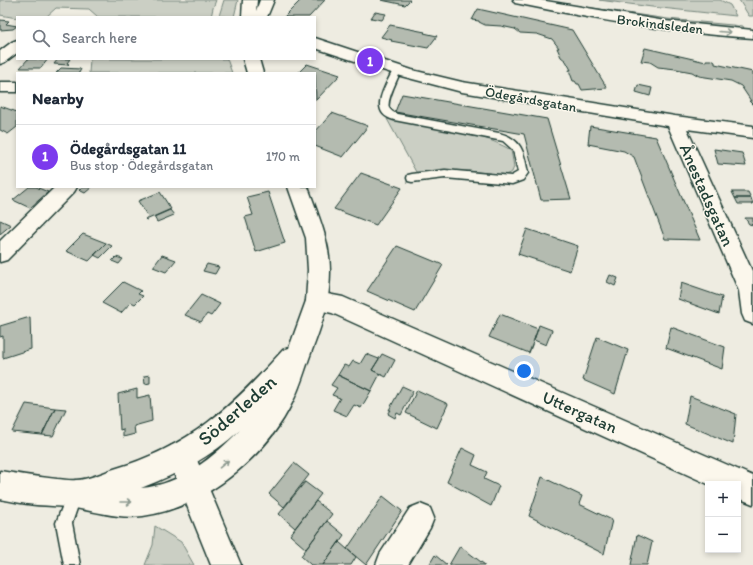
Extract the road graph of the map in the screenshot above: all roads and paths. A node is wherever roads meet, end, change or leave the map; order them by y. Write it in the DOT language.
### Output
graph roads {
  1 [pos="250,0"];
  2 [pos="267,0"];
  3 [pos="520,0"];
  4 [pos="570,0"];
  5 [pos="249,16"];
  6 [pos="260,16"];
  7 [pos="753,22"];
  8 [pos="753,34"];
  9 [pos="316,43"];
  10 [pos="16,46"];
  11 [pos="0,59"];
  12 [pos="251,60"];
  13 [pos="397,70"];
  14 [pos="254,72"];
  15 [pos="0,87"];
  16 [pos="16,87"];
  17 [pos="675,122"];
  18 [pos="753,132"];
  19 [pos="412,178"];
  20 [pos="66,188"];
  21 [pos="298,188"];
  22 [pos="0,254"];
  23 [pos="751,290"];
  24 [pos="317,301"];
  25 [pos="753,314"];
  26 [pos="301,347"];
  27 [pos="181,456"];
  28 [pos="0,485"];
  29 [pos="192,486"];
  30 [pos="753,490"];
  31 [pos="74,494"];
  32 [pos="420,518"];
  33 [pos="72,565"];
  34 [pos="226,565"];
  35 [pos="391,565"];
  1 -- 5 [label="street"];
  2 -- 6 [label="street"];
  3 -- 8 [label="street, Brokindsleden, one-way"];
  4 -- 7 [label="street, Brokindsleden"];
  9 -- 13 [label="street, Ödegårdsgatan"];
  10 -- 11 [label="street"];
  12 -- 14 [label="street"];
  13 -- 17 [label="street, Ödegårdsgatan"];
  13 -- 19 [label="lane"];
  15 -- 16 [label="street"];
  17 -- 18 [label="street, Ödegårdsgatan"];
  17 -- 23 [label="street, Ånestadsgatan"];
  20 -- 22 [label="street"];
  21 -- 24 [label="street, Söderleden"];
  23 -- 25 [label="street, Ånestadsgatan"];
  24 -- 26 [label="street, Söderleden"];
  24 -- 30 [label="street, Uttergatan"];
  26 -- 27 [label="street, Söderleden"];
  29 -- 26 [label="street, Söderleden, one-way"];
  27 -- 29 [label="street"];
  27 -- 31 [label="street, Söderleden"];
  28 -- 31 [label="street, Söderleden"];
  31 -- 29 [label="street, Söderleden, one-way"];
  29 -- 34 [label="street"];
  31 -- 33 [label="lane"];
  32 -- 35 [label="street"];
}
